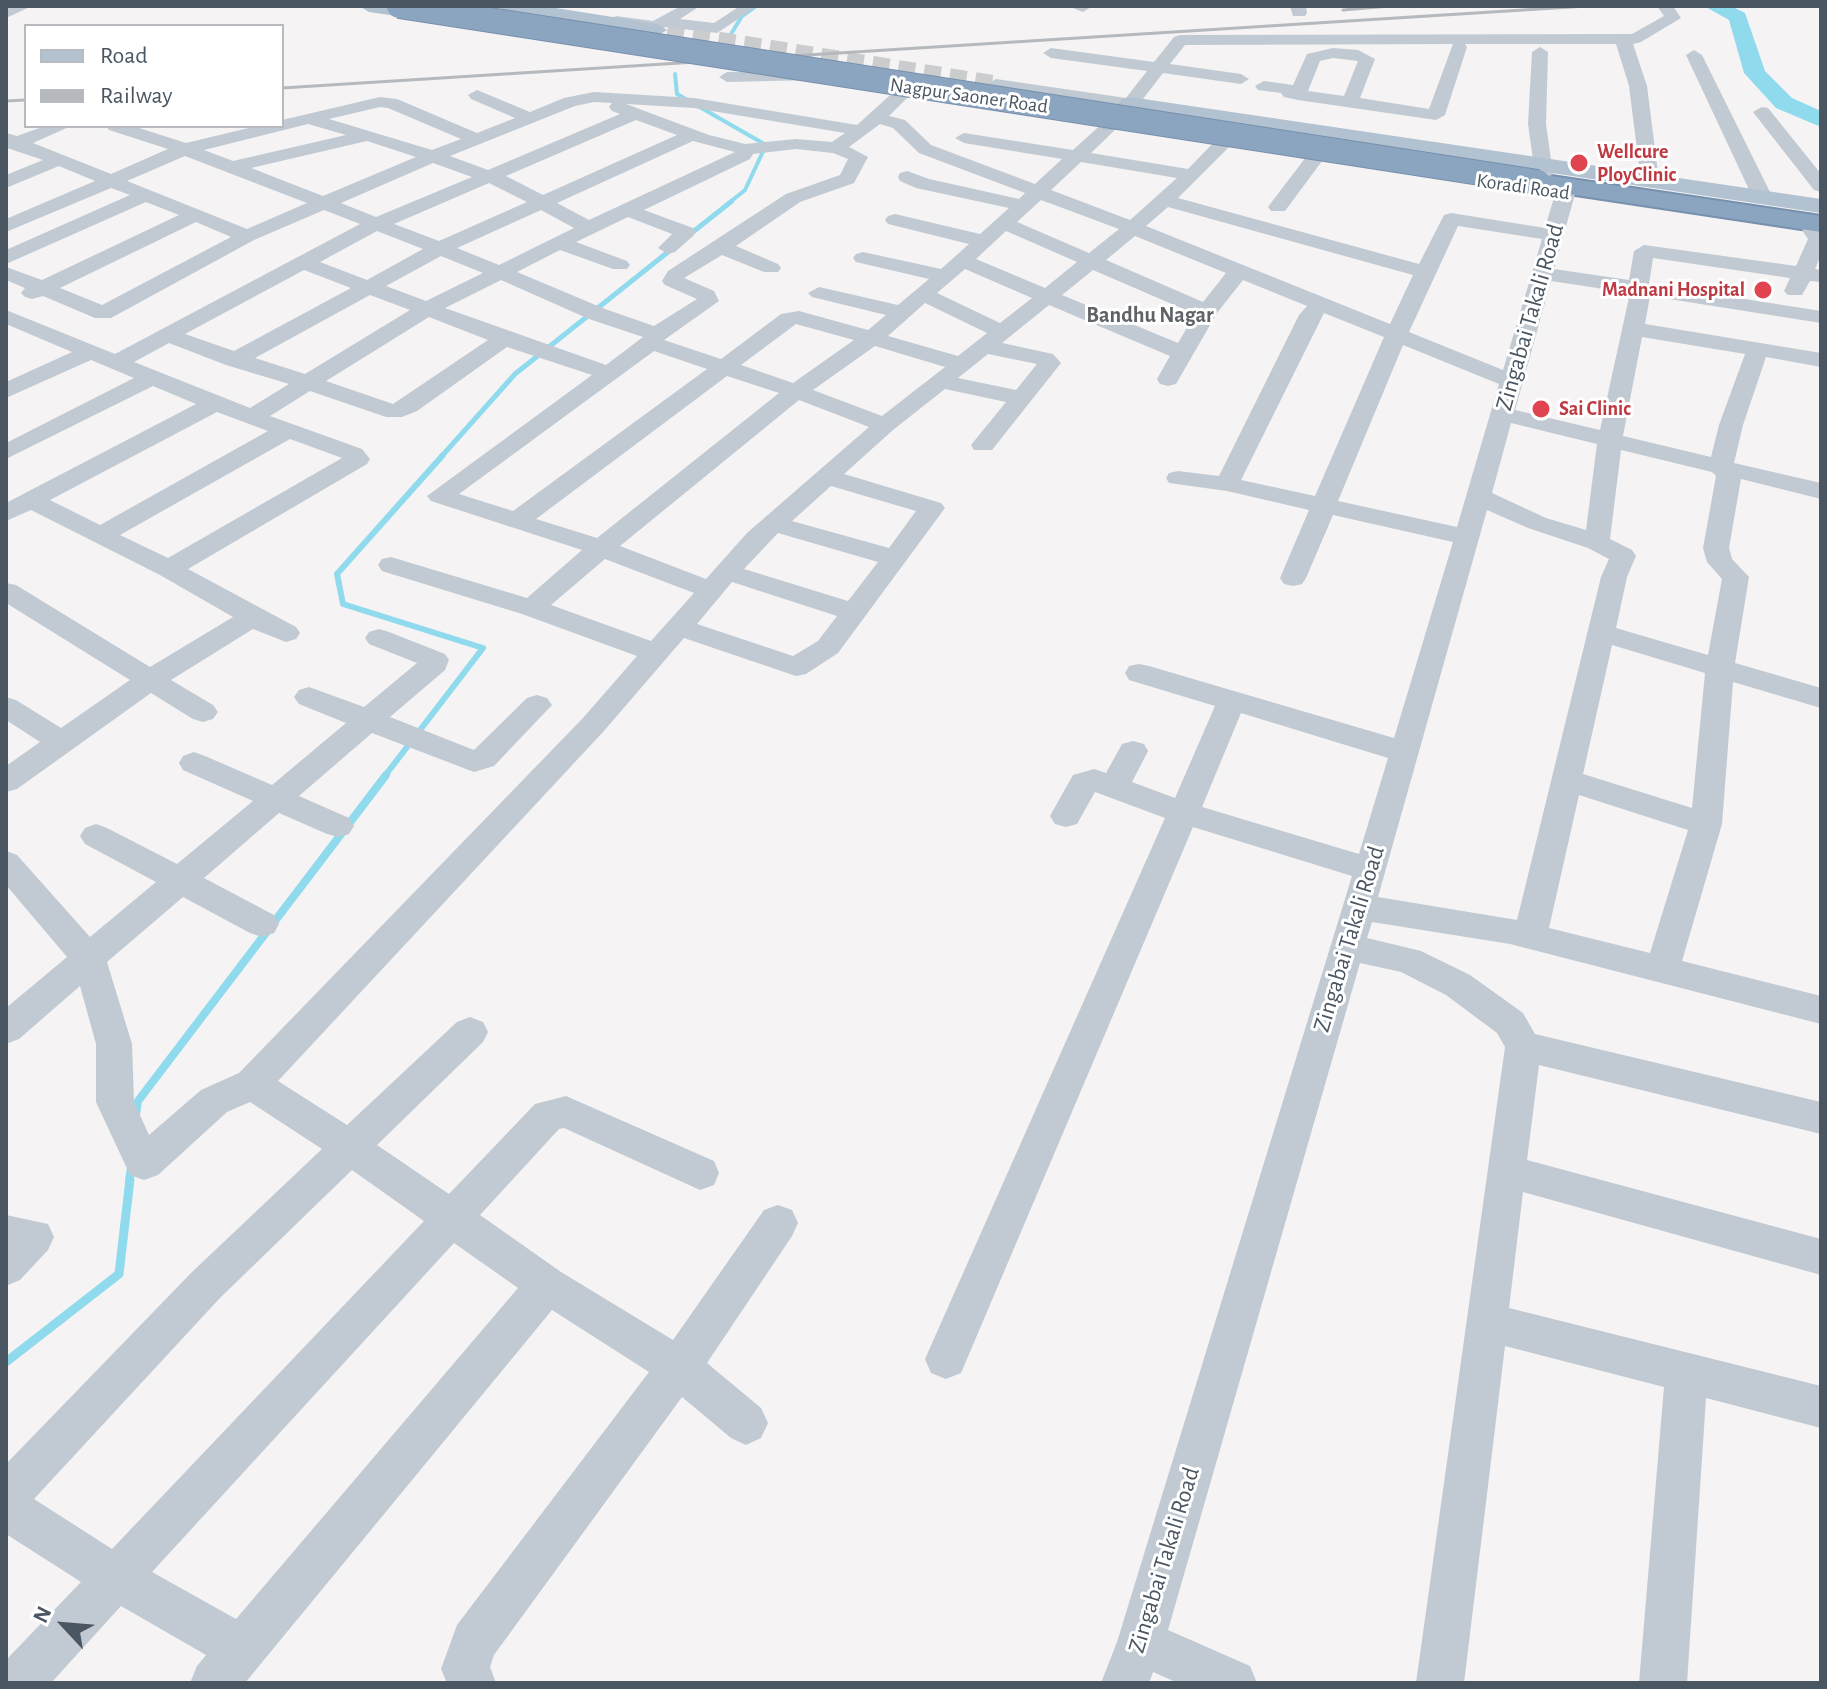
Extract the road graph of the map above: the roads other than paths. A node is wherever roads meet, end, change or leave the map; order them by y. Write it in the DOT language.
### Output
graph roads {
  1 [pos="24,6"];
  2 [pos="369,6"];
  3 [pos="399,6"];
  4 [pos="440,6"];
  5 [pos="506,6"];
  6 [pos="692,6"];
  7 [pos="750,6"];
  8 [pos="1665,6"];
  9 [pos="6,13"];
  10 [pos="663,28"];
  11 [pos="1623,39"];
  12 [pos="1459,47"];
  13 [pos="1540,52"];
  14 [pos="1051,53"];
  15 [pos="1694,55"];
  16 [pos="1159,68"];
  17 [pos="727,77"];
  18 [pos="1241,79"];
  19 [pos="996,84"];
  20 [pos="1264,86"];
  21 [pos="571,87"];
  22 [pos="905,91"];
  23 [pos="477,95"];
  24 [pos="1298,95"];
  25 [pos="594,97"];
  26 [pos="1354,103"];
  27 [pos="1130,104"];
  28 [pos="1762,112"];
  29 [pos="635,114"];
  30 [pos="530,118"];
  31 [pos="877,118"];
  32 [pos="308,119"];
  33 [pos="284,123"];
  34 [pos="1111,125"];
  35 [pos="56,128"];
  36 [pos="121,128"];
  37 [pos="243,128"];
  38 [pos="857,130"];
  39 [pos="195,133"];
  40 [pos="692,135"];
  41 [pos="1342,135"];
  42 [pos="377,138"];
  43 [pos="964,138"];
  44 [pos="476,139"];
  45 [pos="11,142"];
  46 [pos="1224,142"];
  47 [pos="836,148"];
  48 [pos="745,149"];
  49 [pos="1077,155"];
  50 [pos="432,157"];
  51 [pos="1316,157"];
  52 [pos="61,159"];
  53 [pos="232,167"];
  54 [pos="1193,175"];
  55 [pos="491,177"];
  56 [pos="907,177"];
  57 [pos="1560,179"];
  58 [pos="109,180"];
  59 [pos="1650,181"];
  60 [pos="6,182"];
  61 [pos="270,182"];
  62 [pos="1821,186"];
  63 [pos="146,195"];
  64 [pos="1763,198"];
  65 [pos="1029,199"];
  66 [pos="1165,200"];
  67 [pos="539,201"];
  68 [pos="324,203"];
  69 [pos="1821,206"];
  70 [pos="1278,207"];
  71 [pos="627,210"];
  72 [pos="195,215"];
  73 [pos="895,220"];
  74 [pos="1003,223"];
  75 [pos="376,224"];
  76 [pos="1819,225"];
  77 [pos="6,226"];
  78 [pos="589,228"];
  79 [pos="1133,228"];
  80 [pos="1553,235"];
  81 [pos="247,236"];
  82 [pos="984,241"];
  83 [pos="558,243"];
  84 [pos="721,247"];
  85 [pos="668,248"];
  86 [pos="439,249"];
  87 [pos="6,258"];
  88 [pos="863,258"];
  89 [pos="1091,261"];
  90 [pos="301,262"];
  91 [pos="620,265"];
  92 [pos="771,268"];
  93 [pos="954,268"];
  94 [pos="497,271"];
  95 [pos="1239,271"];
  96 [pos="1425,272"];
  97 [pos="6,273"];
  98 [pos="1542,273"];
  99 [pos="1812,275"];
  100 [pos="365,286"];
  101 [pos="43,288"];
  102 [pos="1640,289"];
  103 [pos="819,293"];
  104 [pos="925,295"];
  105 [pos="1048,295"];
  106 [pos="1321,303"];
  107 [pos="6,304"];
  108 [pos="427,309"];
  109 [pos="1207,311"];
  110 [pos="1785,311"];
  111 [pos="902,312"];
  112 [pos="6,316"];
  113 [pos="1821,317"];
  114 [pos="1633,329"];
  115 [pos="1397,333"];
  116 [pos="166,335"];
  117 [pos="505,338"];
  118 [pos="872,338"];
  119 [pos="653,339"];
  120 [pos="1758,349"];
  121 [pos="89,352"];
  122 [pos="1183,353"];
  123 [pos="971,356"];
  124 [pos="234,360"];
  125 [pos="1821,360"];
  126 [pos="115,363"];
  127 [pos="724,367"];
  128 [pos="608,373"];
  129 [pos="150,379"];
  130 [pos="1168,379"];
  131 [pos="1512,381"];
  132 [pos="307,384"];
  133 [pos="7,389"];
  134 [pos="796,391"];
  135 [pos="1021,398"];
  136 [pos="215,404"];
  137 [pos="1502,414"];
  138 [pos="252,417"];
  139 [pos="885,425"];
  140 [pos="288,430"];
  141 [pos="1610,439"];
  142 [pos="983,445"];
  143 [pos="6,452"];
  144 [pos="1721,467"];
  145 [pos="826,477"];
  146 [pos="1178,478"];
  147 [pos="1227,484"];
  148 [pos="1821,491"];
  149 [pos="1479,497"];
  150 [pos="30,500"];
  151 [pos="1324,506"];
  152 [pos="6,513"];
  153 [pos="516,521"];
  154 [pos="774,524"];
  155 [pos="101,535"];
  156 [pos="1467,537"];
  157 [pos="1597,542"];
  158 [pos="601,548"];
  159 [pos="895,558"];
  160 [pos="391,565"];
  161 [pos="169,569"];
  162 [pos="1293,578"];
  163 [pos="719,581"];
  164 [pos="6,591"];
  165 [pos="532,608"];
  166 [pos="854,612"];
  167 [pos="253,617"];
  168 [pos="679,627"];
  169 [pos="286,633"];
  170 [pos="1601,633"];
  171 [pos="379,638"];
  172 [pos="656,653"];
  173 [pos="1720,668"];
  174 [pos="1139,673"];
  175 [pos="153,678"];
  176 [pos="309,697"];
  177 [pos="1821,698"];
  178 [pos="1233,699"];
  179 [pos="537,705"];
  180 [pos="6,707"];
  181 [pos="203,712"];
  182 [pos="367,722"];
  183 [pos="61,741"];
  184 [pos="1133,751"];
  185 [pos="1405,752"];
  186 [pos="194,763"];
  187 [pos="1567,780"];
  188 [pos="6,781"];
  189 [pos="1115,786"];
  190 [pos="277,800"];
  191 [pos="1184,813"];
  192 [pos="1066,816"];
  193 [pos="1706,824"];
  194 [pos="338,826"];
  195 [pos="96,836"];
  196 [pos="1370,869"];
  197 [pos="181,882"];
  198 [pos="12,883"];
  199 [pos="1359,907"];
  200 [pos="262,924"];
  201 [pos="1530,936"];
  202 [pos="1347,947"];
  203 [pos="89,959"];
  204 [pos="1662,971"];
  205 [pos="1821,1010"];
  206 [pos="6,1029"];
  207 [pos="470,1032"];
  208 [pos="1523,1046"];
  209 [pos="252,1084"];
  210 [pos="1821,1118"];
  211 [pos="348,1146"];
  212 [pos="1507,1171"];
  213 [pos="700,1173"];
  214 [pos="450,1216"];
  215 [pos="778,1223"];
  216 [pos="6,1233"];
  217 [pos="1821,1257"];
  218 [pos="6,1267"];
  219 [pos="547,1285"];
  220 [pos="1487,1322"];
  221 [pos="946,1359"];
  222 [pos="679,1367"];
  223 [pos="1686,1372"];
  224 [pos="1821,1407"];
  225 [pos="746,1423"];
  226 [pos="6,1496"];
  227 [pos="6,1508"];
  228 [pos="115,1577"];
  229 [pos="1133,1663"];
  230 [pos="228,1666"];
  231 [pos="18,1683"];
  232 [pos="472,1683"];
  233 [pos="1233,1683"];
  234 [pos="1440,1683"];
  235 [pos="1663,1683"];
  1 -- 9 [label="street"];
  2 -- 10 [label="main road"];
  3 -- 57 [label="highway, Nagpur Saoner Road, bridge"];
  4 -- 57 [label="highway, Nagpur Saoner Road, bridge"];
  5 -- 10 [label="main road"];
  6 -- 10 [label="street"];
  7 -- 10 [label="street"];
  8 -- 11 [label="street"];
  11 -- 16 [label="street"];
  11 -- 59 [label="street"];
  12 -- 26 [label="street"];
  13 -- 57 [label="street"];
  14 -- 16 [label="street"];
  15 -- 64 [label="street"];
  16 -- 18 [label="street"];
  16 -- 27 [label="street"];
  17 -- 22 [label="street"];
  19 -- 27 [label="street"];
  20 -- 24 [label="street"];
  21 -- 25 [label="street"];
  22 -- 31 [label="street"];
  22 -- 34 [label="street"];
  23 -- 30 [label="street"];
  24 -- 26 [label="street"];
  24 -- 26 [label="street"];
  25 -- 29 [label="street"];
  25 -- 30 [label="street"];
  25 -- 38 [label="street"];
  26 -- 41 [label="street"];
  27 -- 34 [label="main road"];
  27 -- 41 [label="main road"];
  28 -- 62 [label="street"];
  29 -- 40 [label="street"];
  29 -- 55 [label="street"];
  30 -- 44 [label="street"];
  31 -- 38 [label="street"];
  31 -- 65 [label="street"];
  32 -- 33 [label="street"];
  32 -- 42 [label="street"];
  32 -- 44 [label="street"];
  34 -- 46 [label="main road, Koradi Road"];
  34 -- 49 [label="street"];
  35 -- 45 [label="street"];
  36 -- 39 [label="street"];
  37 -- 39 [label="street"];
  38 -- 47 [label="street"];
  39 -- 53 [label="street"];
  39 -- 58 [label="street"];
  40 -- 48 [label="street"];
  40 -- 67 [label="street"];
  41 -- 57 [label="main road"];
  42 -- 50 [label="street"];
  42 -- 53 [label="street"];
  42 -- 61 [label="street"];
  43 -- 49 [label="street"];
  44 -- 50 [label="street"];
  45 -- 52 [label="street"];
  46 -- 51 [label="main road, Koradi Road"];
  46 -- 54 [label="street"];
  47 -- 48 [label="street"];
  47 -- 84 [label="street"];
  48 -- 71 [label="street"];
  49 -- 54 [label="street"];
  49 -- 65 [label="street"];
  50 -- 55 [label="street"];
  50 -- 68 [label="street"];
  51 -- 57 [label="main road, Koradi Road"];
  51 -- 70 [label="street"];
  52 -- 58 [label="street"];
  52 -- 60 [label="street"];
  53 -- 61 [label="street"];
  54 -- 66 [label="street"];
  55 -- 67 [label="street"];
  55 -- 75 [label="street"];
  56 -- 65 [label="street"];
  57 -- 59 [label="main road"];
  57 -- 76 [label="highway, Nagpur Saoner Road"];
  57 -- 80 [label="street, Zingabai Takali Road"];
  58 -- 63 [label="street"];
  58 -- 77 [label="street"];
  59 -- 64 [label="main road"];
  61 -- 68 [label="street"];
  63 -- 72 [label="street"];
  63 -- 87 [label="street"];
  64 -- 69 [label="main road"];
  65 -- 74 [label="street"];
  65 -- 79 [label="street"];
  66 -- 79 [label="street"];
  66 -- 96 [label="street"];
  67 -- 78 [label="street"];
  67 -- 86 [label="street"];
  68 -- 75 [label="street"];
  68 -- 81 [label="street"];
  71 -- 78 [label="street"];
  71 -- 85 [label="street"];
  72 -- 81 [label="street"];
  72 -- 101 [label="street"];
  73 -- 82 [label="street"];
  74 -- 82 [label="street"];
  74 -- 89 [label="street"];
  75 -- 86 [label="street"];
  75 -- 90 [label="street"];
  76 -- 99 [label="street"];
  78 -- 83 [label="street"];
  79 -- 89 [label="street"];
  79 -- 95 [label="street"];
  80 -- 96 [label="street"];
  80 -- 98 [label="street, Zingabai Takali Road"];
  81 -- 101 [label="street"];
  82 -- 93 [label="street"];
  83 -- 91 [label="street"];
  83 -- 94 [label="street"];
  84 -- 92 [label="street"];
  84 -- 119 [label="street"];
  86 -- 94 [label="street"];
  86 -- 100 [label="street"];
  88 -- 93 [label="street"];
  89 -- 105 [label="street"];
  89 -- 109 [label="street"];
  90 -- 100 [label="street"];
  90 -- 116 [label="street"];
  93 -- 104 [label="street"];
  93 -- 105 [label="street"];
  94 -- 108 [label="street"];
  94 -- 119 [label="street"];
  95 -- 106 [label="street"];
  95 -- 109 [label="street"];
  96 -- 115 [label="street"];
  97 -- 101 [label="street"];
  98 -- 102 [label="street"];
  98 -- 131 [label="street, Zingabai Takali Road"];
  99 -- 102 [label="street"];
  99 -- 110 [label="street"];
  100 -- 108 [label="street"];
  100 -- 124 [label="street"];
  101 -- 107 [label="street"];
  102 -- 110 [label="street"];
  102 -- 114 [label="street"];
  103 -- 111 [label="street"];
  104 -- 111 [label="street"];
  104 -- 123 [label="street"];
  105 -- 122 [label="street"];
  105 -- 123 [label="street"];
  106 -- 115 [label="street"];
  106 -- 147 [label="street"];
  108 -- 117 [label="street"];
  108 -- 132 [label="street"];
  109 -- 122 [label="street"];
  110 -- 113 [label="street"];
  111 -- 118 [label="street"];
  112 -- 121 [label="street"];
  114 -- 120 [label="street"];
  114 -- 141 [label="street"];
  115 -- 131 [label="street"];
  115 -- 151 [label="street"];
  116 -- 124 [label="street"];
  116 -- 126 [label="street"];
  117 -- 128 [label="street"];
  117 -- 132 [label="street"];
  118 -- 123 [label="street"];
  118 -- 127 [label="street"];
  118 -- 134 [label="street"];
  119 -- 127 [label="street"];
  119 -- 128 [label="street"];
  120 -- 125 [label="street"];
  120 -- 144 [label="street"];
  121 -- 126 [label="street"];
  121 -- 133 [label="street"];
  122 -- 130 [label="street"];
  123 -- 135 [label="street"];
  123 -- 135 [label="street"];
  123 -- 139 [label="street"];
  124 -- 132 [label="street"];
  126 -- 129 [label="street"];
  127 -- 134 [label="street"];
  127 -- 153 [label="street"];
  128 -- 153 [label="street"];
  129 -- 136 [label="street"];
  129 -- 143 [label="street"];
  131 -- 137 [label="street, Zingabai Takali Road"];
  132 -- 138 [label="street"];
  134 -- 139 [label="street"];
  134 -- 158 [label="street"];
  135 -- 142 [label="street"];
  136 -- 138 [label="street"];
  136 -- 150 [label="street"];
  137 -- 141 [label="street"];
  137 -- 149 [label="street, Zingabai Takali Road"];
  138 -- 140 [label="street"];
  139 -- 145 [label="street"];
  140 -- 155 [label="street"];
  140 -- 161 [label="street"];
  141 -- 144 [label="street"];
  141 -- 157 [label="street"];
  144 -- 148 [label="street"];
  144 -- 173 [label="street"];
  145 -- 154 [label="street"];
  145 -- 159 [label="street"];
  146 -- 147 [label="street"];
  147 -- 151 [label="street"];
  149 -- 156 [label="street, Zingabai Takali Road"];
  149 -- 157 [label="street"];
  150 -- 152 [label="street"];
  150 -- 155 [label="street"];
  151 -- 156 [label="street"];
  151 -- 162 [label="street"];
  153 -- 158 [label="street"];
  154 -- 159 [label="street"];
  154 -- 163 [label="street"];
  155 -- 161 [label="street"];
  156 -- 185 [label="street, Zingabai Takali Road"];
  157 -- 170 [label="street"];
  158 -- 163 [label="street"];
  158 -- 165 [label="street"];
  159 -- 166 [label="street"];
  160 -- 165 [label="street"];
  161 -- 167 [label="street"];
  163 -- 166 [label="street"];
  163 -- 168 [label="street"];
  164 -- 175 [label="street"];
  165 -- 172 [label="street"];
  166 -- 168 [label="street"];
  167 -- 169 [label="street"];
  167 -- 175 [label="street"];
  168 -- 172 [label="street"];
  170 -- 173 [label="street"];
  170 -- 187 [label="street"];
  171 -- 182 [label="street"];
  172 -- 209 [label="street"];
  173 -- 177 [label="street"];
  173 -- 193 [label="street"];
  174 -- 178 [label="street"];
  175 -- 181 [label="street"];
  175 -- 183 [label="street"];
  176 -- 182 [label="street"];
  178 -- 185 [label="street"];
  178 -- 191 [label="street"];
  179 -- 182 [label="street"];
  180 -- 183 [label="street"];
  182 -- 190 [label="street"];
  183 -- 188 [label="street"];
  184 -- 189 [label="street"];
  185 -- 196 [label="street, Zingabai Takali Road"];
  186 -- 190 [label="street"];
  187 -- 193 [label="street"];
  187 -- 201 [label="street"];
  189 -- 191 [label="street"];
  189 -- 192 [label="street"];
  190 -- 194 [label="street"];
  190 -- 197 [label="street"];
  191 -- 196 [label="street"];
  191 -- 221 [label="street"];
  193 -- 204 [label="street"];
  195 -- 197 [label="street"];
  196 -- 199 [label="street, Zingabai Takali Road"];
  197 -- 200 [label="street"];
  197 -- 203 [label="street"];
  198 -- 203 [label="street"];
  199 -- 201 [label="street"];
  199 -- 202 [label="street, Zingabai Takali Road"];
  201 -- 204 [label="street"];
  202 -- 208 [label="street"];
  202 -- 229 [label="street, Zingabai Takali Road"];
  203 -- 206 [label="street"];
  203 -- 209 [label="street"];
  204 -- 205 [label="street"];
  207 -- 211 [label="street"];
  208 -- 210 [label="street"];
  208 -- 212 [label="street"];
  209 -- 211 [label="street"];
  211 -- 214 [label="street"];
  211 -- 226 [label="street"];
  212 -- 217 [label="street"];
  212 -- 220 [label="street"];
  213 -- 214 [label="street"];
  214 -- 219 [label="street"];
  214 -- 228 [label="street"];
  215 -- 222 [label="street"];
  216 -- 218 [label="street"];
  219 -- 222 [label="street"];
  219 -- 230 [label="street"];
  220 -- 223 [label="street"];
  220 -- 234 [label="street"];
  222 -- 225 [label="street"];
  222 -- 232 [label="street"];
  223 -- 224 [label="street"];
  223 -- 235 [label="street"];
  227 -- 228 [label="street"];
  228 -- 230 [label="street"];
  228 -- 231 [label="street"];
  229 -- 233 [label="street"];
}
